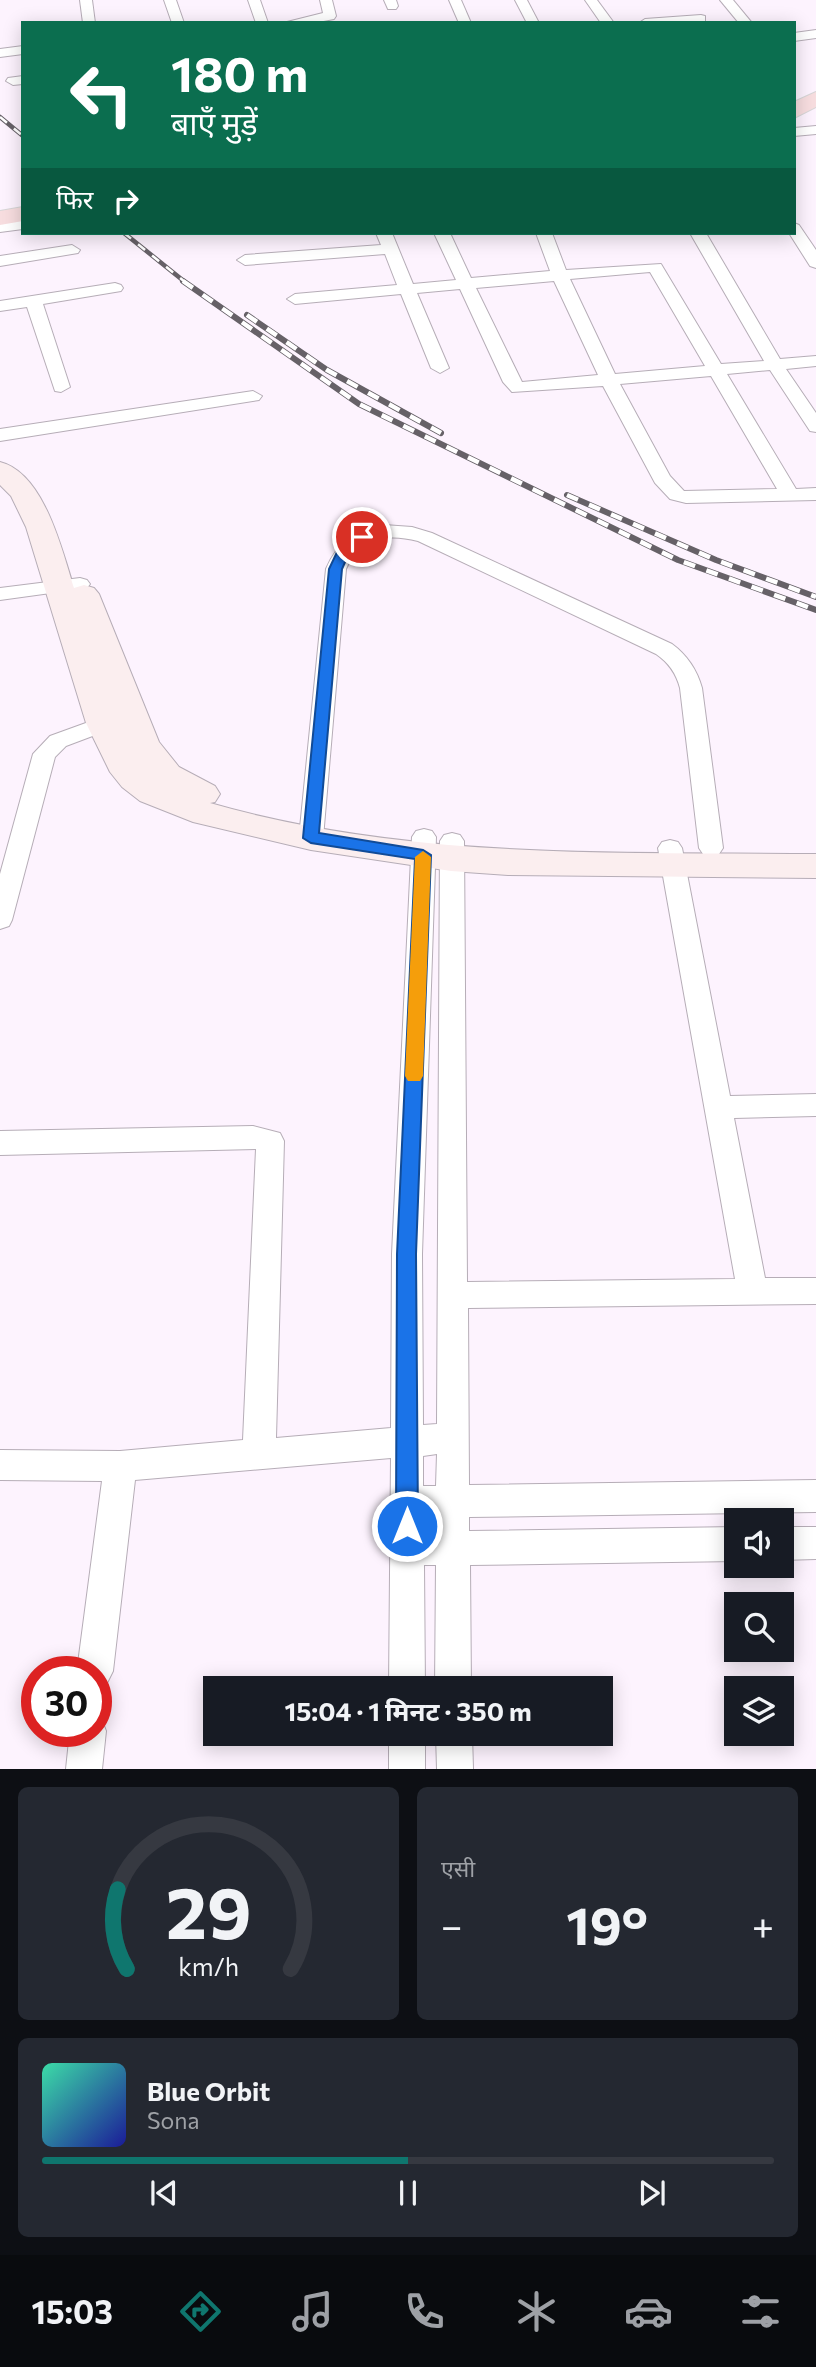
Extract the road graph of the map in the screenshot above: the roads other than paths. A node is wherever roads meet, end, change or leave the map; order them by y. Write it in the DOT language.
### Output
graph roads {
  1 [pos="86,0"];
  2 [pos="170,0"];
  3 [pos="254,0"];
  4 [pos="326,0"];
  5 [pos="455,0"];
  6 [pos="521,0"];
  7 [pos="591,0"];
  8 [pos="726,0"];
  9 [pos="701,19"];
  10 [pos="89,21"];
  11 [pos="177,21"];
  12 [pos="261,21"];
  13 [pos="301,21"];
  14 [pos="464,21"];
  15 [pos="532,21"];
  16 [pos="607,21"];
  17 [pos="673,21"];
  18 [pos="744,21"];
  19 [pos="816,34"];
  20 [pos="796,37"];
  21 [pos="21,50"];
  22 [pos="0,53"];
  23 [pos="816,130"];
  24 [pos="796,132"];
  25 [pos="21,204"];
  26 [pos="0,207"];
  27 [pos="21,215"];
  28 [pos="0,218"];
  29 [pos="21,224"];
  30 [pos="0,227"];
  31 [pos="796,231"];
  32 [pos="443,235"];
  33 [pos="545,235"];
  34 [pos="699,235"];
  35 [pos="387,241"];
  36 [pos="72,250"];
  37 [pos="245,260"];
  38 [pos="0,261"];
  39 [pos="816,263"];
  40 [pos="558,275"];
  41 [pos="464,283"];
  42 [pos="115,288"];
  43 [pos="407,289"];
  44 [pos="295,299"];
  45 [pos="34,301"];
  46 [pos="0,306"];
  47 [pos="816,361"];
  48 [pos="775,365"];
  49 [pos="440,368"];
  50 [pos="716,370"];
  51 [pos="608,381"];
  52 [pos="61,387"];
  53 [pos="253,396"];
  54 [pos="816,427"];
  55 [pos="0,435"];
  56 [pos="0,445"];
  57 [pos="0,470"];
  58 [pos="816,494"];
  59 [pos="790,495"];
  60 [pos="70,585"];
  61 [pos="0,594"];
  62 [pos="116,719"];
  63 [pos="312,829"];
  64 [pos="816,847"];
  65 [pos="438,848"];
  66 [pos="711,848"];
  67 [pos="672,857"];
  68 [pos="7,864"];
  69 [pos="816,866"];
  70 [pos="0,920"];
  71 [pos="816,1105"];
  72 [pos="718,1107"];
  73 [pos="0,1143"];
  74 [pos="752,1291"];
  75 [pos="816,1291"];
  76 [pos="452,1295"];
  77 [pos="452,1438"];
  78 [pos="407,1442"];
  79 [pos="259,1454"];
  80 [pos="0,1465"];
  81 [pos="120,1466"];
  82 [pos="816,1496"];
  83 [pos="452,1502"];
  84 [pos="407,1503"];
  85 [pos="794,1544"];
  86 [pos="816,1544"];
  87 [pos="724,1545"];
  88 [pos="452,1548"];
  89 [pos="407,1549"];
  90 [pos="97,1656"];
  91 [pos="407,1676"];
  92 [pos="453,1676"];
  93 [pos="407,1746"];
  94 [pos="86,1747"];
  95 [pos="84,1769"];
  96 [pos="407,1769"];
  1 -- 10 [label="street"];
  2 -- 11 [label="street"];
  3 -- 12 [label="street"];
  4 -- 13 [label="street"];
  5 -- 14 [label="street"];
  6 -- 15 [label="street"];
  7 -- 16 [label="street"];
  8 -- 18 [label="street"];
  9 -- 17 [label="street"];
  19 -- 20 [label="street"];
  21 -- 22 [label="street"];
  23 -- 24 [label="street"];
  25 -- 26 [label="main road"];
  27 -- 28 [label="main road"];
  29 -- 30 [label="street"];
  31 -- 39 [label="street"];
  32 -- 41 [label="street"];
  33 -- 40 [label="street"];
  34 -- 48 [label="street"];
  35 -- 37 [label="street"];
  35 -- 43 [label="street"];
  36 -- 38 [label="street"];
  40 -- 41 [label="street"];
  40 -- 50 [label="street"];
  40 -- 51 [label="street"];
  41 -- 43 [label="street"];
  41 -- 51 [label="street"];
  42 -- 45 [label="street"];
  43 -- 44 [label="street"];
  43 -- 49 [label="street"];
  45 -- 46 [label="street"];
  45 -- 52 [label="street"];
  47 -- 48 [label="street"];
  48 -- 50 [label="street"];
  48 -- 54 [label="street"];
  50 -- 51 [label="street"];
  50 -- 59 [label="street"];
  51 -- 59 [label="street"];
  53 -- 55 [label="street"];
  56 -- 60 [label="street"];
  57 -- 60 [label="street"];
  58 -- 59 [label="street"];
  60 -- 61 [label="street"];
  60 -- 62 [label="street"];
  62 -- 63 [label="street"];
  62 -- 68 [label="street"];
  63 -- 65 [label="street"];
  63 -- 66 [label="street"];
  64 -- 66 [label="street"];
  65 -- 67 [label="street"];
  65 -- 76 [label="street"];
  65 -- 78 [label="street"];
  66 -- 67 [label="street"];
  67 -- 69 [label="street"];
  67 -- 72 [label="street"];
  68 -- 70 [label="street"];
  71 -- 72 [label="street"];
  72 -- 74 [label="street"];
  73 -- 79 [label="street"];
  74 -- 75 [label="street"];
  74 -- 76 [label="street"];
  76 -- 77 [label="street"];
  77 -- 78 [label="street"];
  77 -- 83 [label="street"];
  78 -- 79 [label="street"];
  78 -- 84 [label="street"];
  79 -- 81 [label="street"];
  80 -- 81 [label="street"];
  81 -- 90 [label="street"];
  82 -- 83 [label="street"];
  83 -- 84 [label="street"];
  83 -- 88 [label="street"];
  84 -- 89 [label="street"];
  85 -- 86 [label="street"];
  87 -- 88 [label="street"];
  88 -- 89 [label="street"];
  88 -- 92 [label="street"];
  89 -- 91 [label="street"];
  93 -- 96 [label="street"];
  94 -- 95 [label="street"];
}
